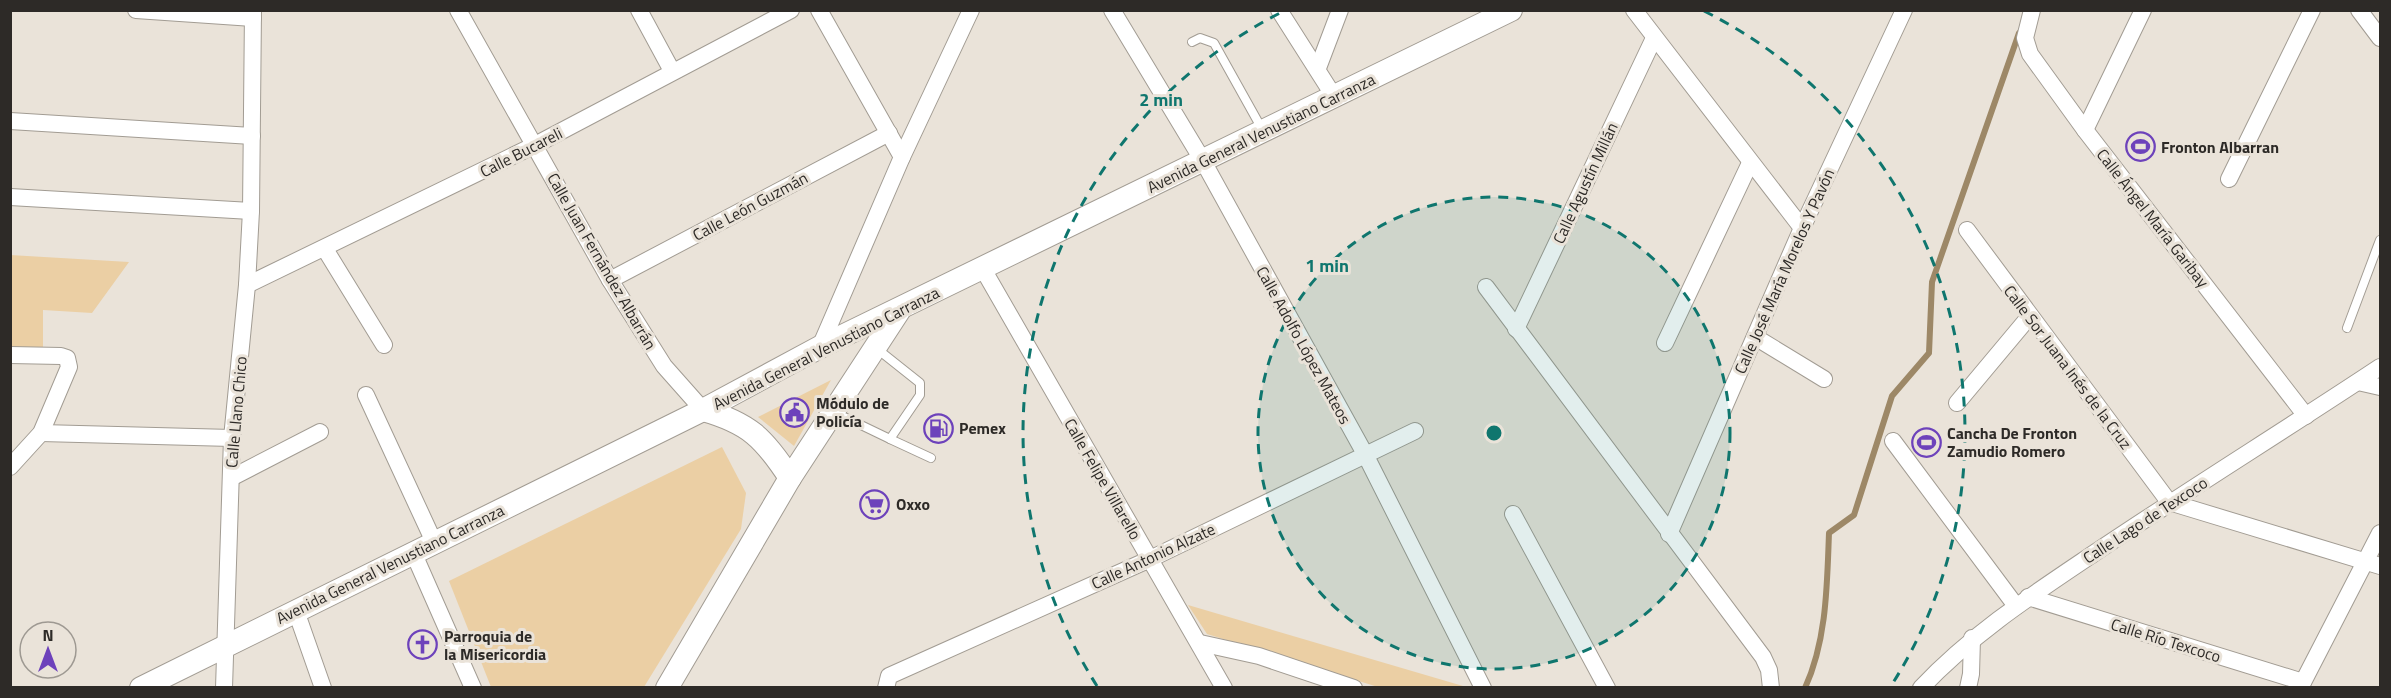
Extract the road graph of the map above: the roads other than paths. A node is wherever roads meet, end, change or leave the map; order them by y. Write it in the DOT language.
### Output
graph roads {
  1 [pos="136,10"];
  2 [pos="458,10"];
  3 [pos="639,10"];
  4 [pos="791,10"];
  5 [pos="819,10"];
  6 [pos="971,10"];
  7 [pos="1112,10"];
  8 [pos="1279,10"];
  9 [pos="1340,10"];
  10 [pos="1511,10"];
  11 [pos="1634,10"];
  12 [pos="1904,10"];
  13 [pos="2032,10"];
  14 [pos="2143,10"];
  15 [pos="2312,10"];
  16 [pos="2359,10"];
  17 [pos="253,14"];
  18 [pos="1654,38"];
  19 [pos="2380,38"];
  20 [pos="1192,42"];
  21 [pos="1317,68"];
  22 [pos="672,72"];
  23 [pos="1335,98"];
  24 [pos="10,121"];
  25 [pos="2085,130"];
  26 [pos="1263,132"];
  27 [pos="889,133"];
  28 [pos="252,136"];
  29 [pos="535,146"];
  30 [pos="902,157"];
  31 [pos="1203,162"];
  32 [pos="1750,164"];
  33 [pos="2229,179"];
  34 [pos="10,197"];
  35 [pos="251,211"];
  36 [pos="1802,228"];
  37 [pos="1967,230"];
  38 [pos="2380,240"];
  39 [pos="325,249"];
  40 [pos="983,269"];
  41 [pos="610,280"];
  42 [pos="247,285"];
  43 [pos="1486,287"];
  44 [pos="898,311"];
  45 [pos="2030,317"];
  46 [pos="2348,328"];
  47 [pos="1516,329"];
  48 [pos="1755,337"];
  49 [pos="1665,344"];
  50 [pos="384,345"];
  51 [pos="820,347"];
  52 [pos="875,347"];
  53 [pos="10,355"];
  54 [pos="2380,367"];
  55 [pos="1824,379"];
  56 [pos="2358,382"];
  57 [pos="2380,387"];
  58 [pos="366,395"];
  59 [pos="1957,403"];
  60 [pos="702,410"];
  61 [pos="832,411"];
  62 [pos="2306,416"];
  63 [pos="1415,431"];
  64 [pos="320,432"];
  65 [pos="41,433"];
  66 [pos="232,438"];
  67 [pos="890,439"];
  68 [pos="1893,441"];
  69 [pos="1365,454"];
  70 [pos="931,458"];
  71 [pos="10,467"];
  72 [pos="231,478"];
  73 [pos="789,478"];
  74 [pos="2169,502"];
  75 [pos="1513,514"];
  76 [pos="2380,533"];
  77 [pos="1669,534"];
  78 [pos="434,542"];
  79 [pos="413,552"];
  80 [pos="1148,560"];
  81 [pos="2374,564"];
  82 [pos="2022,602"];
  83 [pos="296,611"];
  84 [pos="1972,638"];
  85 [pos="1200,644"];
  86 [pos="226,645"];
  87 [pos="887,682"];
  88 [pos="2302,685"];
  89 [pos="141,687"];
  90 [pos="224,687"];
  91 [pos="323,687"];
  92 [pos="473,687"];
  93 [pos="667,687"];
  94 [pos="1224,687"];
  95 [pos="1354,687"];
  96 [pos="1483,687"];
  97 [pos="1607,687"];
  98 [pos="1771,687"];
  99 [pos="1921,687"];
  100 [pos="1968,687"];
  1 -- 17 [label="street"];
  2 -- 29 [label="street, Calle Juan Fernández Albarrán"];
  3 -- 22 [label="street"];
  4 -- 22 [label="street, Calle Bucareli"];
  5 -- 27 [label="street"];
  6 -- 30 [label="street"];
  7 -- 31 [label="street, Calle Adolfo López Mateos"];
  8 -- 21 [label="street"];
  9 -- 21 [label="street"];
  10 -- 23 [label="main road, Avenida General Venustiano Carranza"];
  11 -- 18 [label="street"];
  12 -- 36 [label="street, Calle José María Morelos Y Pavón"];
  13 -- 25 [label="street, Calle Ángel María Garibay"];
  14 -- 25 [label="street"];
  15 -- 33 [label="street"];
  16 -- 19 [label="street"];
  17 -- 28 [label="street, Calle Llano Chico"];
  18 -- 32 [label="street"];
  18 -- 47 [label="street, Calle Agustín Millán"];
  20 -- 26 [label="lane"];
  21 -- 23 [label="street"];
  22 -- 29 [label="street, Calle Bucareli"];
  23 -- 26 [label="main road, Avenida General Venustiano Carranza"];
  24 -- 28 [label="street"];
  25 -- 62 [label="street, Calle Ángel María Garibay"];
  26 -- 31 [label="main road, Avenida General Venustiano Carranza"];
  27 -- 30 [label="street"];
  27 -- 41 [label="street, Calle León Guzmán"];
  28 -- 35 [label="street, Calle Llano Chico"];
  29 -- 39 [label="street, Calle Bucareli"];
  29 -- 41 [label="street, Calle Juan Fernández Albarrán"];
  30 -- 51 [label="street"];
  31 -- 40 [label="main road, Avenida General Venustiano Carranza"];
  31 -- 69 [label="street, Calle Adolfo López Mateos"];
  32 -- 36 [label="street"];
  32 -- 49 [label="street"];
  34 -- 35 [label="street"];
  35 -- 42 [label="street, Calle Llano Chico"];
  36 -- 48 [label="street, Calle José María Morelos Y Pavón"];
  37 -- 45 [label="street, Calle Sor Juana Inés de la Cruz"];
  38 -- 46 [label="lane"];
  39 -- 42 [label="street, Calle Bucareli"];
  39 -- 50 [label="street"];
  40 -- 44 [label="main road, Avenida General Venustiano Carranza"];
  40 -- 80 [label="street, Calle Felipe Villarello"];
  41 -- 60 [label="street, Calle Juan Fernández Albarrán"];
  42 -- 66 [label="street, Calle Llano Chico"];
  43 -- 47 [label="street"];
  44 -- 51 [label="main road, Avenida General Venustiano Carranza"];
  44 -- 52 [label="main road"];
  45 -- 59 [label="street"];
  45 -- 74 [label="street, Calle Sor Juana Inés de la Cruz"];
  47 -- 77 [label="street"];
  48 -- 55 [label="street"];
  48 -- 77 [label="street, Calle José María Morelos Y Pavón"];
  51 -- 60 [label="main road, Avenida General Venustiano Carranza"];
  52 -- 61 [label="main road"];
  52 -- 67 [label="lane"];
  53 -- 65 [label="street"];
  54 -- 56 [label="street, Calle Lago de Texcoco"];
  56 -- 57 [label="street"];
  56 -- 62 [label="street, Calle Lago de Texcoco"];
  58 -- 78 [label="street"];
  60 -- 73 [label="main road"];
  60 -- 78 [label="main road, Avenida General Venustiano Carranza"];
  61 -- 67 [label="lane"];
  61 -- 73 [label="main road"];
  62 -- 74 [label="street, Calle Lago de Texcoco"];
  63 -- 69 [label="street, Calle Antonio Alzate"];
  64 -- 72 [label="street"];
  65 -- 66 [label="street"];
  65 -- 71 [label="street"];
  66 -- 72 [label="street, Calle Llano Chico"];
  67 -- 70 [label="lane"];
  68 -- 82 [label="street"];
  69 -- 80 [label="street, Calle Antonio Alzate"];
  69 -- 96 [label="street, Calle Adolfo López Mateos"];
  72 -- 86 [label="street, Calle Llano Chico"];
  73 -- 93 [label="main road"];
  74 -- 81 [label="street"];
  74 -- 82 [label="street, Calle Lago de Texcoco"];
  75 -- 97 [label="street"];
  76 -- 81 [label="street"];
  77 -- 98 [label="street"];
  78 -- 79 [label="main road, Avenida General Venustiano Carranza"];
  79 -- 83 [label="main road, Avenida General Venustiano Carranza"];
  79 -- 92 [label="street"];
  80 -- 85 [label="street, Calle Felipe Villarello"];
  80 -- 87 [label="street, Calle Antonio Alzate"];
  81 -- 88 [label="street"];
  82 -- 84 [label="street, Calle Lago de Texcoco"];
  82 -- 88 [label="street, Calle Río Texcoco"];
  83 -- 86 [label="main road, Avenida General Venustiano Carranza"];
  83 -- 91 [label="street"];
  84 -- 99 [label="street, Calle Lago de Texcoco"];
  84 -- 100 [label="street"];
  85 -- 94 [label="street, Calle Felipe Villarello"];
  85 -- 95 [label="street"];
  86 -- 89 [label="main road, Avenida General Venustiano Carranza"];
  86 -- 90 [label="street, Calle Llano Chico"];
}
